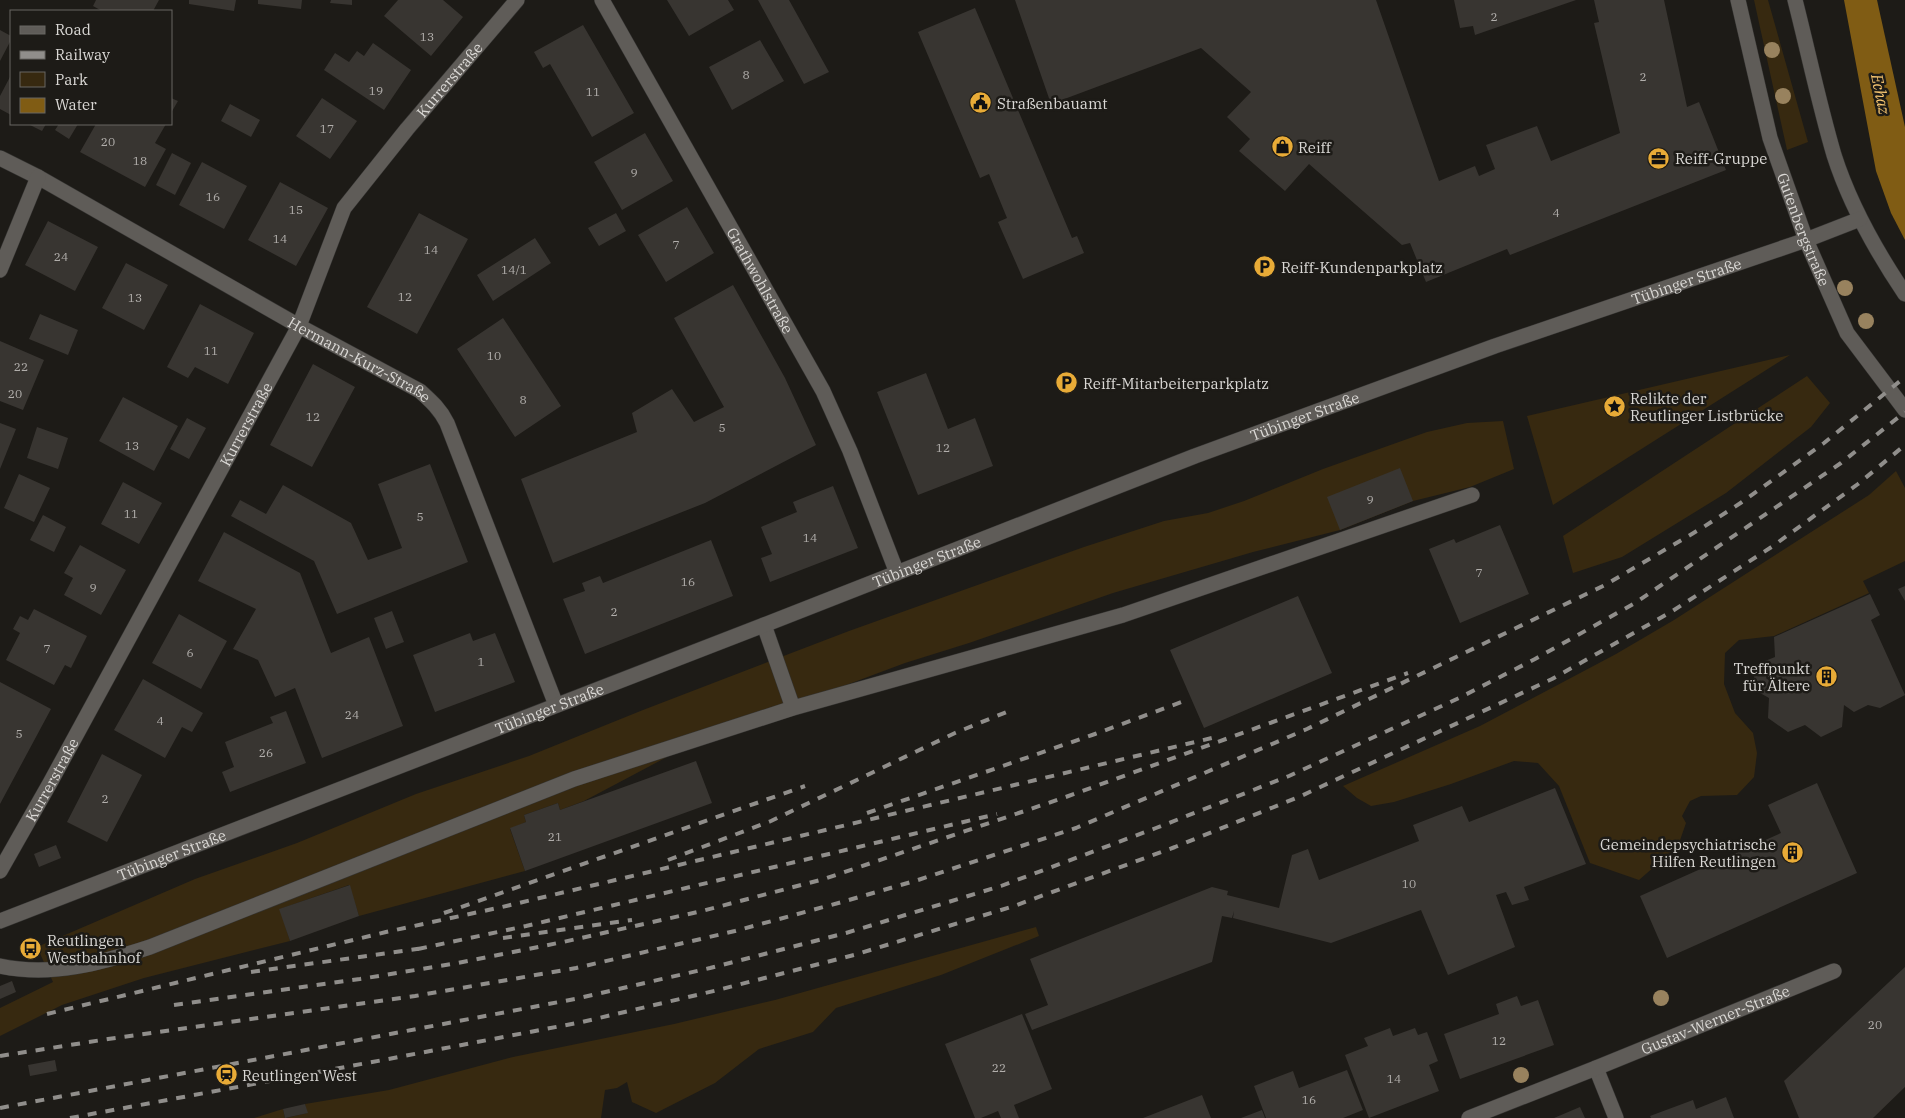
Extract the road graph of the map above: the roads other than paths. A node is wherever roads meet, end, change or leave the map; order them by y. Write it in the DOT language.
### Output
graph roads {
  1 [pos="517,0"];
  2 [pos="602,0"];
  3 [pos="1738,0"];
  4 [pos="1795,0"];
  5 [pos="0,158"];
  6 [pos="38,178"];
  7 [pos="1860,219"];
  8 [pos="1806,240"];
  9 [pos="0,270"];
  10 [pos="1905,294"];
  11 [pos="299,326"];
  12 [pos="1905,410"];
  13 [pos="1472,495"];
  14 [pos="897,573"];
  15 [pos="764,625"];
  16 [pos="556,705"];
  17 [pos="793,708"];
  18 [pos="0,870"];
  19 [pos="0,921"];
  20 [pos="0,966"];
  21 [pos="1834,971"];
  22 [pos="1596,1068"];
  23 [pos="1469,1118"];
  24 [pos="1616,1118"];
  1 -- 11 [label="street, Kurrerstraße"];
  2 -- 14 [label="street, Grathwohlstraße"];
  3 -- 8 [label="street, Gutenbergstraße"];
  4 -- 7 [label="street"];
  5 -- 6 [label="street, Hermann-Kurz-Straße"];
  6 -- 9 [label="street"];
  6 -- 11 [label="street, Hermann-Kurz-Straße"];
  7 -- 8 [label="street, Tübinger Straße"];
  7 -- 10 [label="street"];
  8 -- 12 [label="street, Gutenbergstraße"];
  8 -- 14 [label="street, Tübinger Straße"];
  11 -- 16 [label="street, Hermann-Kurz-Straße"];
  11 -- 18 [label="street, Kurrerstraße"];
  13 -- 17 [label="street"];
  14 -- 15 [label="street, Tübinger Straße"];
  15 -- 16 [label="street, Tübinger Straße"];
  15 -- 17 [label="street"];
  16 -- 19 [label="street, Tübinger Straße"];
  17 -- 20 [label="street"];
  21 -- 22 [label="street, Gustav-Werner-Straße"];
  22 -- 23 [label="street, Gustav-Werner-Straße"];
  22 -- 24 [label="street"];
}
